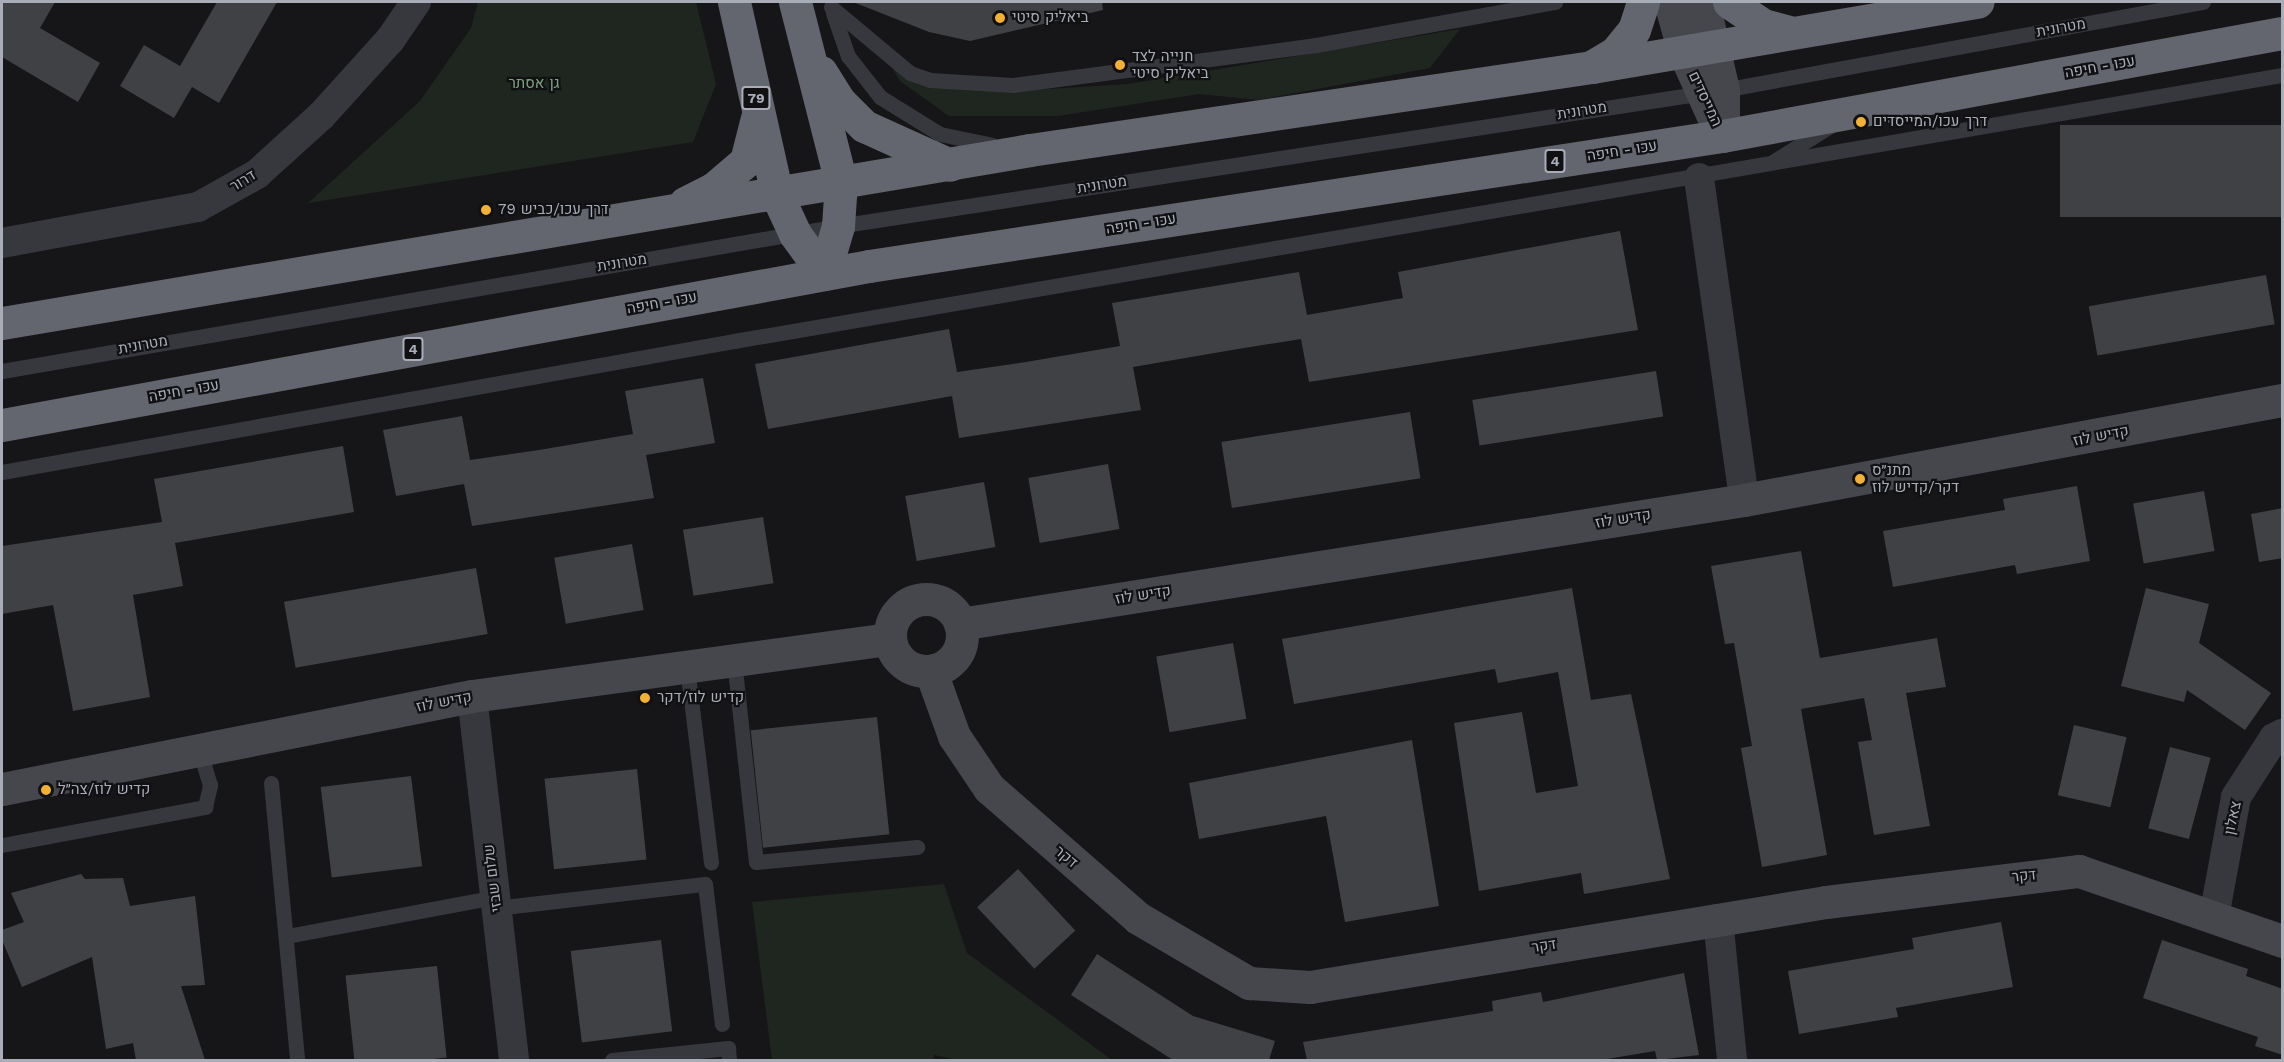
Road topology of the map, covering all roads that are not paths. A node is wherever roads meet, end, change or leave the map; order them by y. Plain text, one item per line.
1 (416, 2) edge
2 (734, 2) edge
3 (1555, 2) edge
4 (1643, 2) edge
5 (1670, 2) edge
6 (1703, 2) edge
7 (1729, 2) edge
8 (1978, 2) edge
9 (2203, 2) edge
10 (830, 4) edge
11 (799, 17) edge
12 (1798, 33) junction
13 (2283, 33) edge
14 (1699, 49) junction
15 (1592, 67) junction
16 (2283, 75) edge
17 (1712, 91) junction
18 (758, 104) junction
19 (1851, 112) junction
20 (1722, 136) junction
21 (1030, 150) junction
22 (951, 166) junction
23 (1766, 166) junction
24 (1699, 178) junction
25 (841, 183) junction
26 (777, 195) junction
27 (660, 215) junction
28 (838, 226) junction
29 (795, 234) junction
30 (2, 243) edge
31 (824, 274) junction
32 (2, 323) edge
33 (2, 371) edge
34 (2283, 400) edge
35 (2, 425) edge
36 (2, 472) edge
37 (1744, 500) junction
38 (960, 624) junction
39 (890, 639) junction
40 (734, 660) junction
41 (687, 667) junction
42 (931, 672) junction
43 (472, 696) junction
44 (2283, 734) edge
45 (199, 750) junction
46 (271, 783) dead end
47 (2, 789) edge
48 (2, 845) edge
49 (917, 847) dead end
50 (711, 863) dead end
51 (496, 903) junction
52 (2214, 917) junction
53 (1718, 919) junction
54 (287, 936) junction
55 (2283, 941) edge
56 (722, 1024) dead end
57 (297, 1060) edge
58 (514, 1060) edge
59 (612, 1060) edge
60 (729, 1060) edge
61 (1732, 1060) edge

1 - 30 street, דרור
2 - 18 highway, 79
3 - 10 lane
4 - 15 highway
5 - 14 street, המייסדים
6 - 14 street, המייסדים
7 - 12 highway
8 - 12 highway
9 - 17 lane, מטרונית
10 - 21 lane
11 - 22 highway
11 - 25 highway
12 - 14 highway
13 - 19 highway, עכו - חיפה / 4
14 - 15 highway
14 - 17 street, המייסדים
15 - 21 highway
16 - 23 lane
17 - 20 street, המייסדים
17 - 28 lane, מטרונית
18 - 26 highway, 79
18 - 27 highway
19 - 20 highway, עכו - חיפה / 4
19 - 23 lane
20 - 31 highway, עכו - חיפה / 4
21 - 22 highway
22 - 25 highway
23 - 24 lane
24 - 36 lane
24 - 37 street
25 - 26 highway
25 - 28 highway
26 - 27 highway
26 - 29 highway, 79
27 - 32 highway
28 - 29 lane, מטרונית
28 - 31 highway
29 - 31 highway, 79
29 - 33 lane, מטרונית
31 - 35 highway, עכו - חיפה / 4
34 - 37 street, קדיש לוז
37 - 38 street, קדיש לוז
38 - 39 street
38 - 42 street
39 - 40 street, קדיש לוז
39 - 42 street
40 - 41 street, קדיש לוז
40 - 49 lane
41 - 43 street, קדיש לוז
41 - 50 lane
42 - 53 street, דקר
43 - 45 street, קדיש לוז
43 - 51 street, שלום שבזי
44 - 52 street, צאלון
45 - 47 street, קדיש לוז
45 - 48 lane
46 - 54 lane
51 - 54 lane
51 - 56 lane
51 - 58 street, שלום שבזי
52 - 53 street, דקר
52 - 55 street, דקר
53 - 61 street
54 - 57 lane
59 - 60 lane

